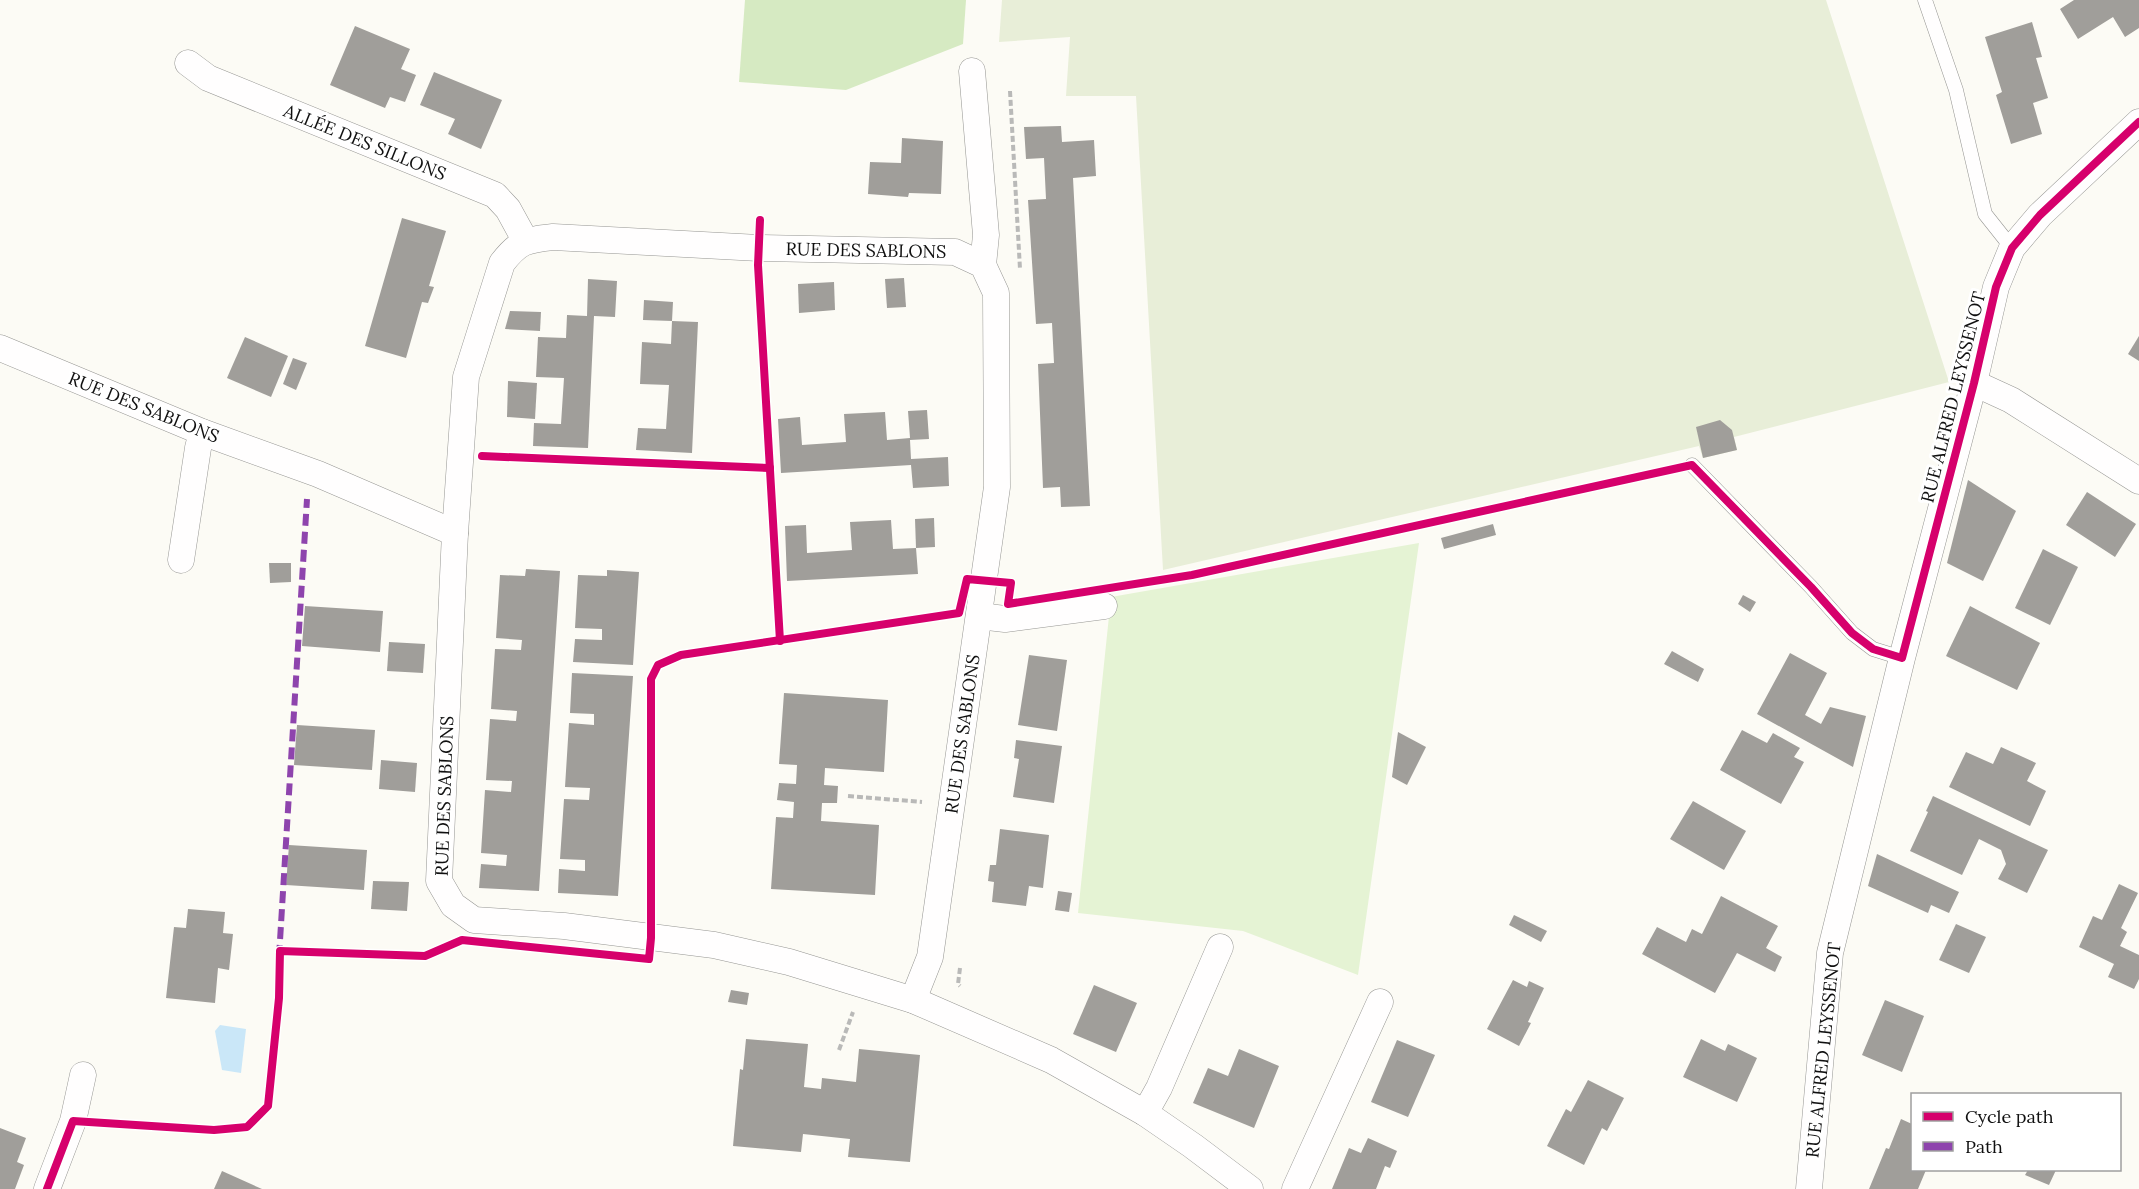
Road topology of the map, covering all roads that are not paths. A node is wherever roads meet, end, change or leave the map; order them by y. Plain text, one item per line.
1 (1925, 0) edge
2 (189, 63) dead end
3 (972, 70) dead end
4 (2139, 122) edge
5 (525, 240) junction
6 (2012, 248) junction
7 (983, 265) junction
8 (0, 348) edge
9 (1974, 383) junction
10 (202, 432) junction
11 (1692, 465) dead end
12 (2139, 481) edge
13 (455, 533) junction
14 (181, 560) dead end
15 (1104, 606) dead end
16 (979, 616) junction
17 (1902, 658) junction
18 (1220, 947) dead end
19 (913, 1000) junction
20 (1380, 1002) dead end
21 (83, 1075) dead end
22 (1145, 1113) junction
23 (47, 1189) edge
24 (1250, 1189) edge
25 (1296, 1189) edge
26 (1809, 1189) edge

1 - 6 lane
2 - 5 street, ALLÉE DES SILLONS
3 - 7 street
4 - 6 street, RUE ALFRED LEYSSENOT
5 - 7 street, RUE DES SABLONS
5 - 13 street, RUE DES SABLONS
6 - 9 street, RUE ALFRED LEYSSENOT
7 - 16 street, RUE DES SABLONS
8 - 10 street, RUE DES SABLONS
9 - 12 street
9 - 17 street, RUE ALFRED LEYSSENOT
10 - 13 street, RUE DES SABLONS
10 - 14 street
11 - 17 lane
13 - 19 street, RUE DES SABLONS
15 - 16 street
16 - 19 street, RUE DES SABLONS
17 - 26 street, RUE ALFRED LEYSSENOT
18 - 22 street
19 - 22 street, RUE DES SABLONS
20 - 25 street
21 - 23 street
22 - 24 street, RUE DES SABLONS

